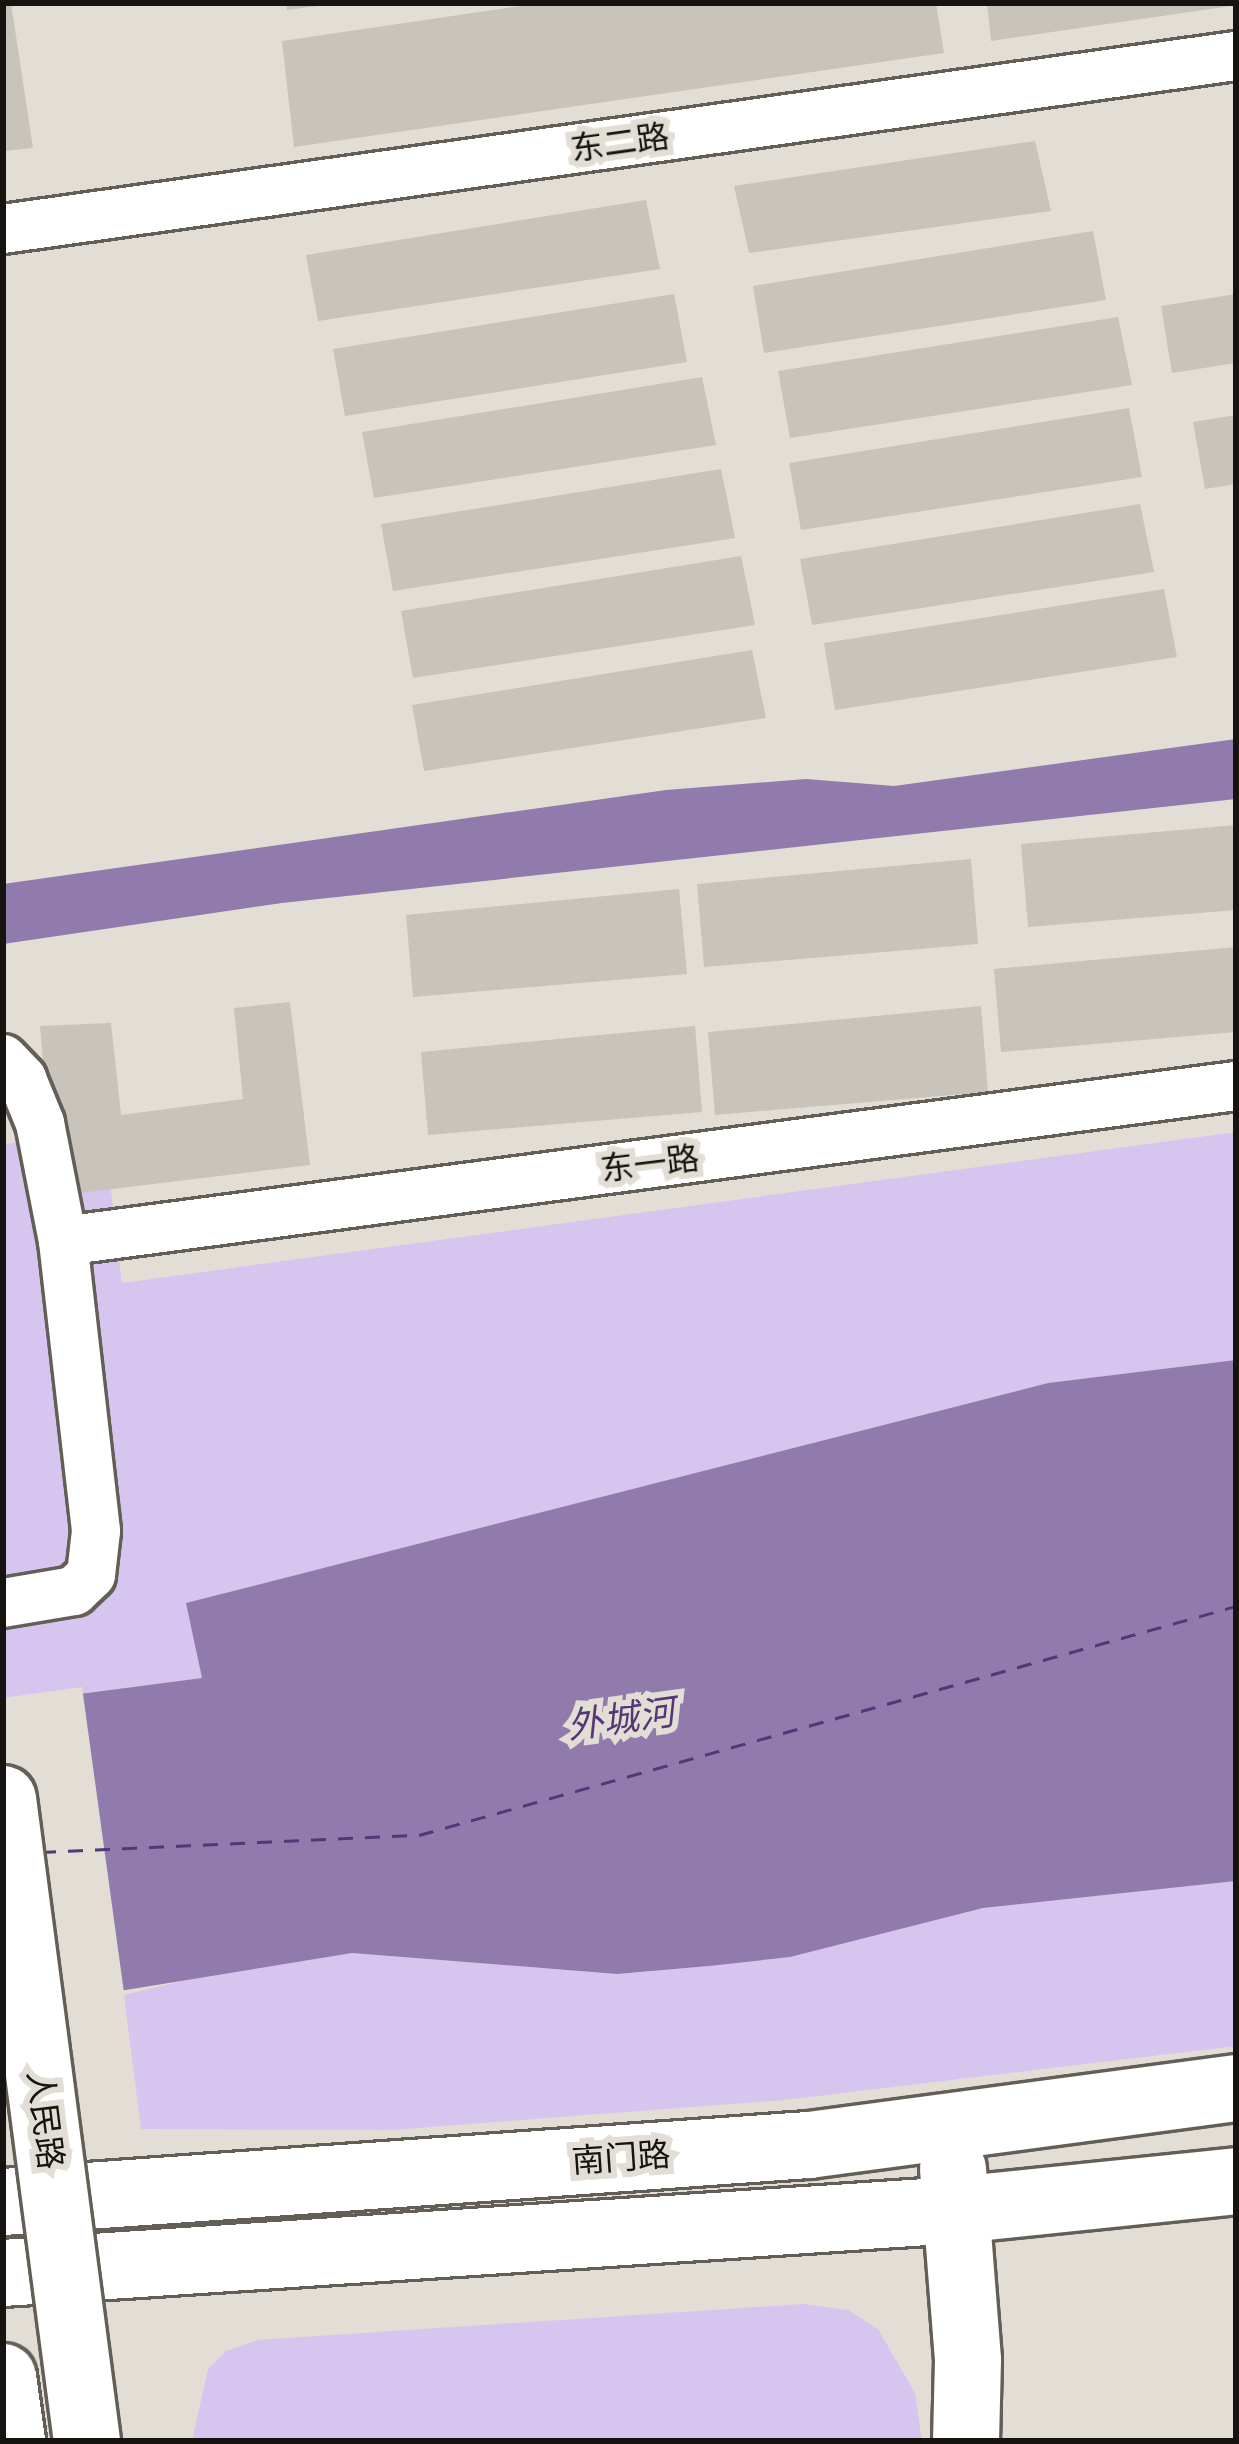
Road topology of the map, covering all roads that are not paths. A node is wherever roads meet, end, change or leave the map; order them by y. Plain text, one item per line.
1 (1236, 56) edge
2 (3, 229) edge
3 (3, 1059) edge
4 (1236, 1086) edge
5 (63, 1241) junction
6 (3, 1604) edge
7 (3, 1799) edge
8 (1236, 2088) edge
9 (949, 2129) junction
10 (1236, 2181) edge
11 (3, 2202) edge
12 (957, 2210) junction
13 (3, 2273) edge
14 (3, 2377) edge
15 (11, 2441) edge
16 (87, 2441) edge
17 (966, 2441) edge

1 - 2 street, 东二路
3 - 5 street
4 - 5 street, 东一路
5 - 6 street
7 - 16 main road, 人民路, bridge
8 - 9 main road, 南门路
9 - 11 main road, 南门路
9 - 12 main road
10 - 12 main road
12 - 13 main road
12 - 17 main road
14 - 15 main road

